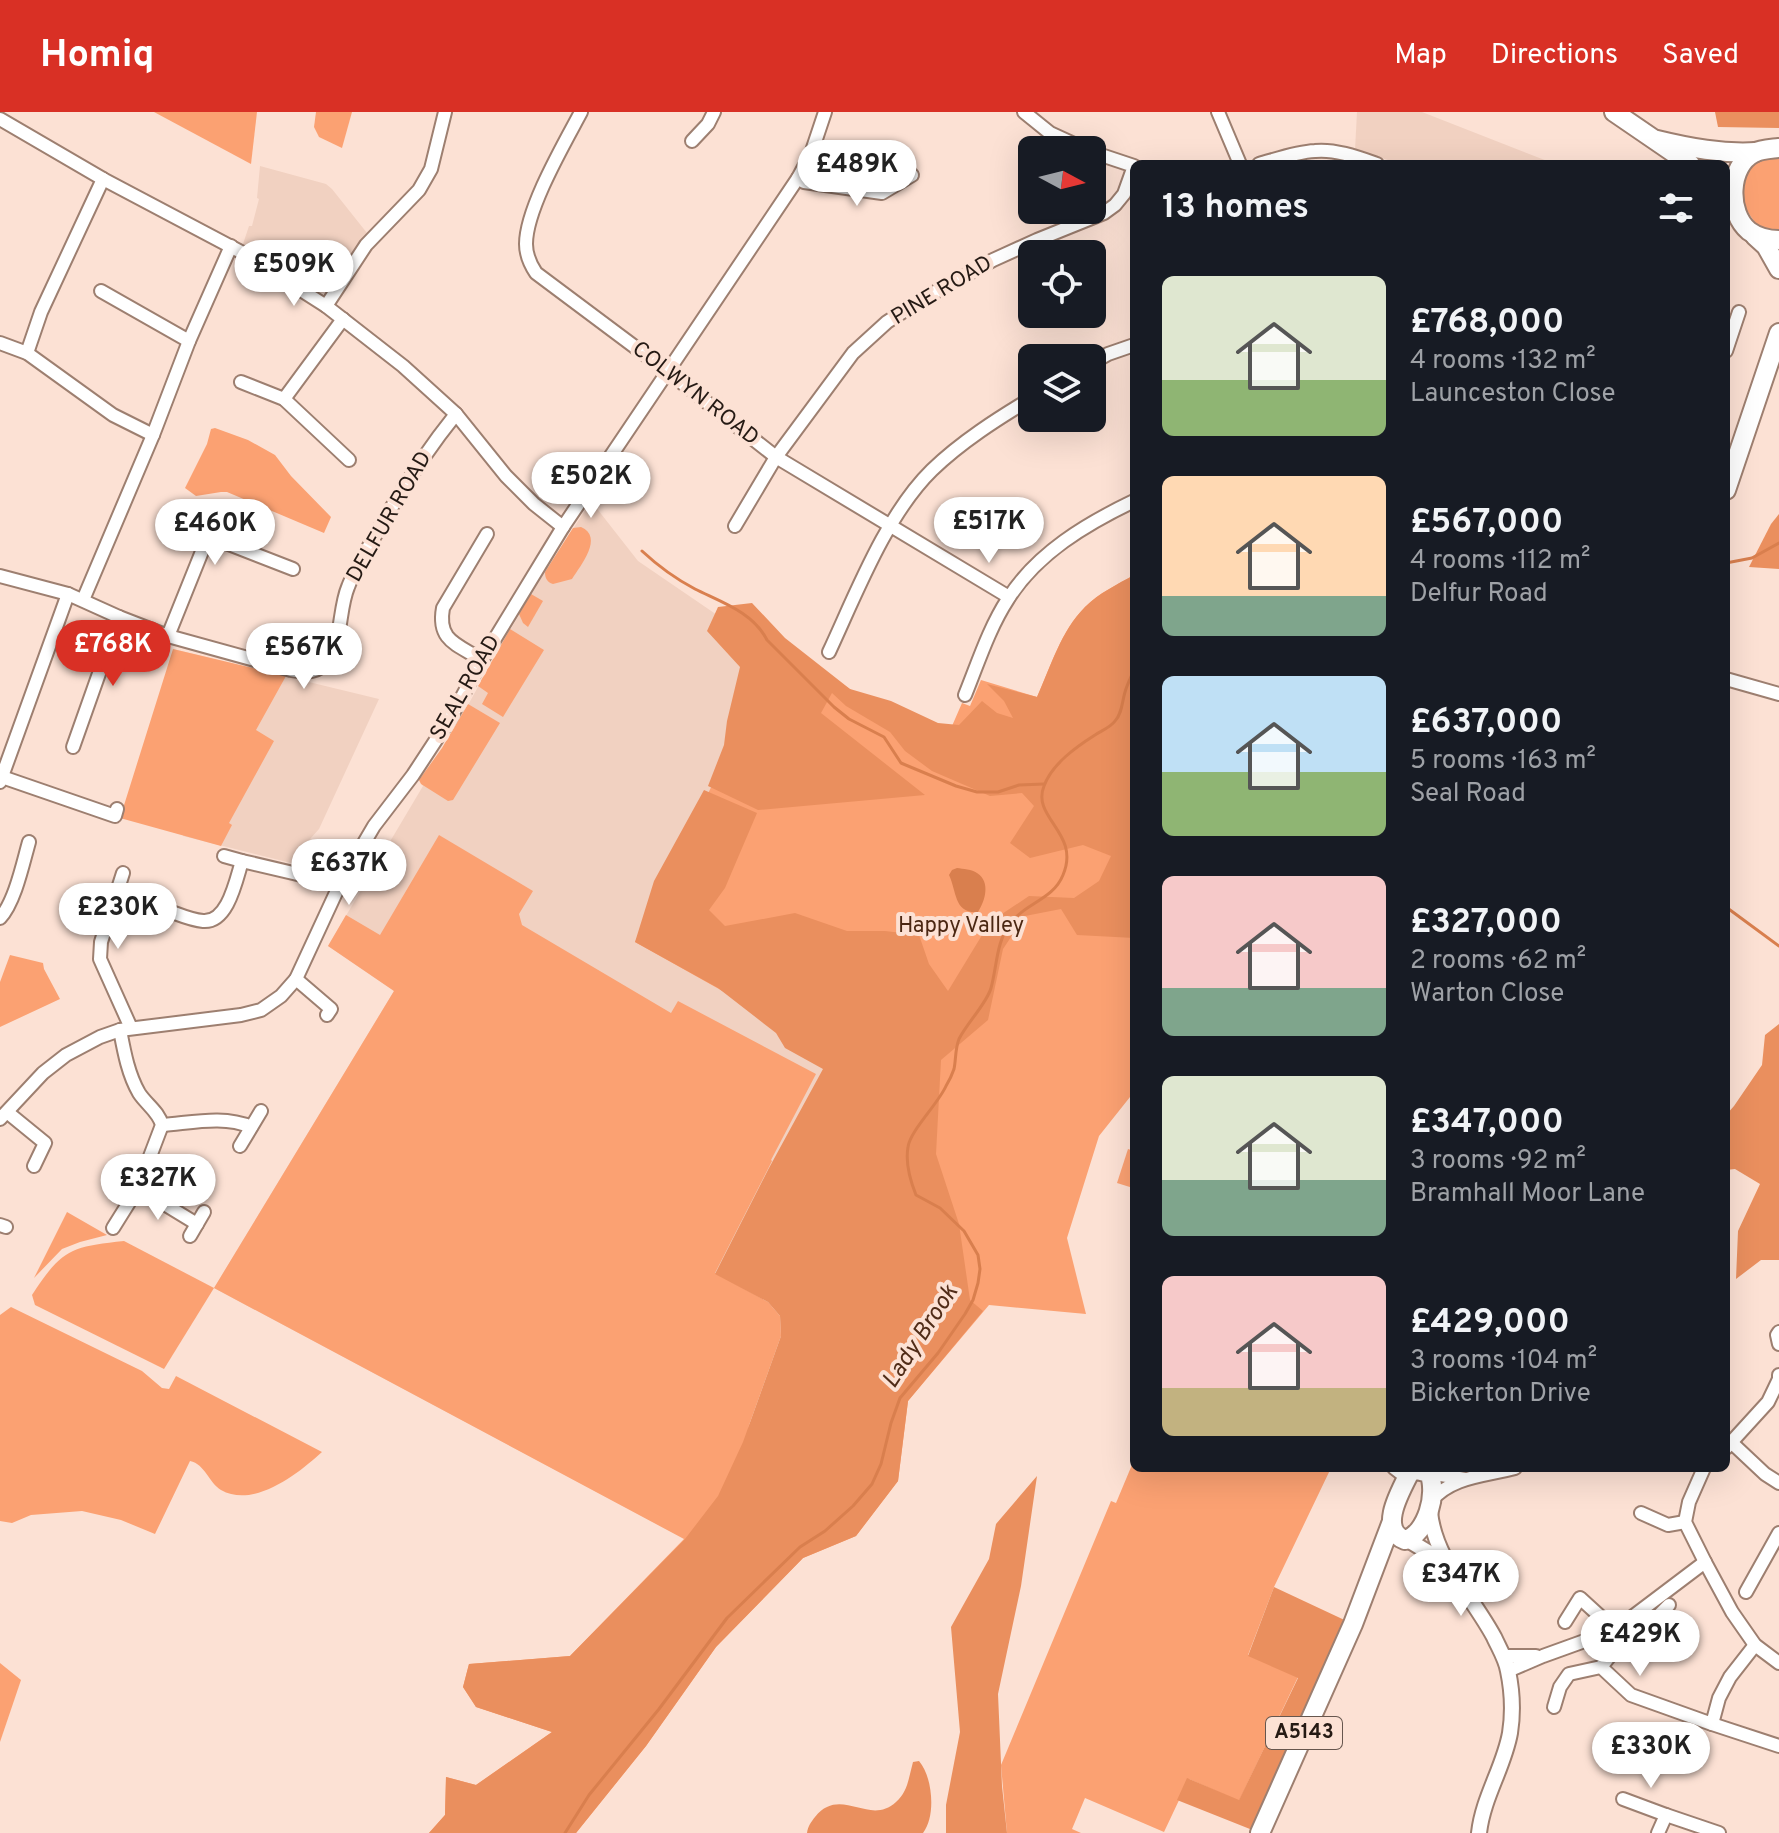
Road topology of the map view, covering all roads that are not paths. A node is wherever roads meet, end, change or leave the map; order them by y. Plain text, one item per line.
1 (445, 112) edge
2 (581, 112) edge
3 (714, 112) edge
4 (825, 112) edge
5 (1024, 112) edge
6 (1218, 112) edge
7 (1614, 112) edge
8 (0, 119) edge
9 (1057, 136) edge
10 (692, 141) dead end
11 (1779, 148) edge
12 (1756, 152) junction
13 (1106, 156) edge
14 (1686, 159) edge
15 (1238, 160) edge
16 (1276, 160) edge
17 (1364, 160) edge
18 (1130, 165) edge
19 (912, 175) dead end
20 (1130, 177) edge
21 (798, 178) junction
22 (103, 179) junction
23 (1738, 216) edge
24 (1779, 240) edge
25 (231, 246) junction
26 (1779, 269) edge
27 (101, 291) dead end
28 (326, 306) junction
29 (1739, 312) dead end
30 (343, 319) junction
31 (1779, 333) edge
32 (1730, 339) edge
33 (189, 341) junction
34 (0, 343) edge
35 (1130, 346) edge
36 (27, 353) junction
37 (1106, 355) edge
38 (667, 371) junction
39 (241, 382) dead end
40 (284, 399) junction
41 (1018, 407) edge
42 (456, 414) junction
43 (153, 435) junction
44 (776, 457) junction
45 (349, 460) dead end
46 (1730, 478) edge
47 (1130, 503) edge
48 (735, 526) dead end
49 (563, 527) junction
50 (889, 527) junction
51 (487, 534) dead end
52 (293, 569) dead end
53 (0, 576) edge
54 (68, 594) junction
55 (1009, 597) junction
56 (83, 600) junction
57 (119, 617) junction
58 (168, 636) junction
59 (829, 652) dead end
60 (482, 660) junction
61 (1730, 680) edge
62 (1779, 694) edge
63 (965, 695) dead end
64 (89, 745) dead end
65 (1, 779) edge
66 (117, 809) dead end
67 (29, 842) dead end
68 (224, 856) dead end
69 (242, 861) junction
70 (123, 873) dead end
71 (340, 884) junction
72 (160, 908) dead end
73 (0, 918) edge
74 (296, 979) junction
75 (327, 1015) dead end
76 (126, 1029) junction
77 (261, 1111) dead end
78 (4, 1116) edge
79 (162, 1125) junction
80 (251, 1127) junction
81 (240, 1146) dead end
82 (34, 1166) dead end
83 (138, 1188) junction
84 (204, 1212) dead end
85 (113, 1228) dead end
86 (1779, 1332) edge
87 (1779, 1344) edge
88 (1779, 1375) edge
89 (1730, 1445) edge
90 (1730, 1447) edge
91 (1414, 1472) edge
92 (1417, 1472) edge
93 (1421, 1472) edge
94 (1497, 1472) edge
95 (1702, 1472) edge
96 (1465, 1479) junction
97 (1779, 1483) edge
98 (1430, 1504) junction
99 (1641, 1513) dead end
100 (1685, 1522) junction
101 (1391, 1524) junction
102 (1779, 1533) edge
103 (1406, 1540) junction
104 (1705, 1562) junction
105 (1446, 1563) junction
106 (1746, 1592) dead end
107 (1669, 1605) dead end
108 (1565, 1622) dead end
109 (1615, 1630) junction
110 (1349, 1633) junction
111 (1755, 1645) junction
112 (1503, 1656) junction
113 (1543, 1656) junction
114 (1779, 1663) edge
115 (1601, 1667) junction
116 (1508, 1671) junction
117 (1554, 1707) dead end
118 (1712, 1724) junction
119 (1779, 1746) edge
120 (1623, 1799) dead end
121 (1666, 1815) junction
122 (1260, 1833) edge
123 (1479, 1833) edge
124 (1658, 1833) edge
125 (1719, 1833) edge

1 - 28 street
2 - 38 street, COLWYN ROAD
3 - 10 street
4 - 21 street, SEAL ROAD
5 - 9 street
6 - 15 street
7 - 14 main road
8 - 22 street
11 - 12 main road
12 - 14 main road
12 - 23 main road
13 - 18 street
16 - 17 street
19 - 21 street
20 - 44 street, PINE ROAD
21 - 38 street, SEAL ROAD
22 - 25 street
22 - 36 street
23 - 24 main road
23 - 26 main road
25 - 28 street
25 - 33 street
27 - 33 street
28 - 30 street
29 - 32 street
30 - 40 street
30 - 42 street
31 - 46 main road
33 - 43 street
34 - 36 street
35 - 37 street
36 - 43 street
38 - 44 street, COLWYN ROAD
38 - 49 street, SEAL ROAD
39 - 40 street
40 - 45 street
41 - 50 street
42 - 49 street
42 - 58 street, DELFUR ROAD
43 - 56 street
44 - 48 street, PINE ROAD
44 - 50 street, COLWYN ROAD
47 - 55 street
49 - 60 street, SEAL ROAD
50 - 55 street, COLWYN ROAD
50 - 59 street
51 - 60 street
52 - 58 street
53 - 54 street, DELFUR ROAD
54 - 56 street, DELFUR ROAD
54 - 65 street
55 - 63 street
56 - 57 street, DELFUR ROAD
57 - 58 street, DELFUR ROAD
57 - 64 street
60 - 71 street, SEAL ROAD
61 - 62 street
65 - 66 street
67 - 73 street
68 - 69 street
69 - 71 street
69 - 72 street
70 - 76 street
71 - 74 street, SEAL ROAD
74 - 75 street
74 - 76 street, SEAL ROAD
76 - 78 street, SEAL ROAD
76 - 79 street
77 - 80 street
78 - 82 street
79 - 80 street
79 - 83 street
80 - 81 street
83 - 84 street
83 - 85 street
86 - 87 street
88 - 89 street
90 - 97 street
91 - 101 main road
92 - 98 main road
93 - 96 street
94 - 96 street
95 - 100 street
96 - 98 street
98 - 103 main road
98 - 105 street
99 - 100 street
100 - 104 street
101 - 103 main road
101 - 110 main road, A5143
102 - 106 street
103 - 105 street
103 - 110 main road, A5143
104 - 109 street
104 - 111 street
105 - 112 street
107 - 115 street
108 - 109 street
109 - 113 street
110 - 122 main road, A5143
111 - 114 street
111 - 118 street
112 - 113 street
112 - 116 street
113 - 116 street
115 - 117 street
115 - 118 street
116 - 123 street
118 - 119 street
120 - 121 street
121 - 124 street
121 - 125 street

